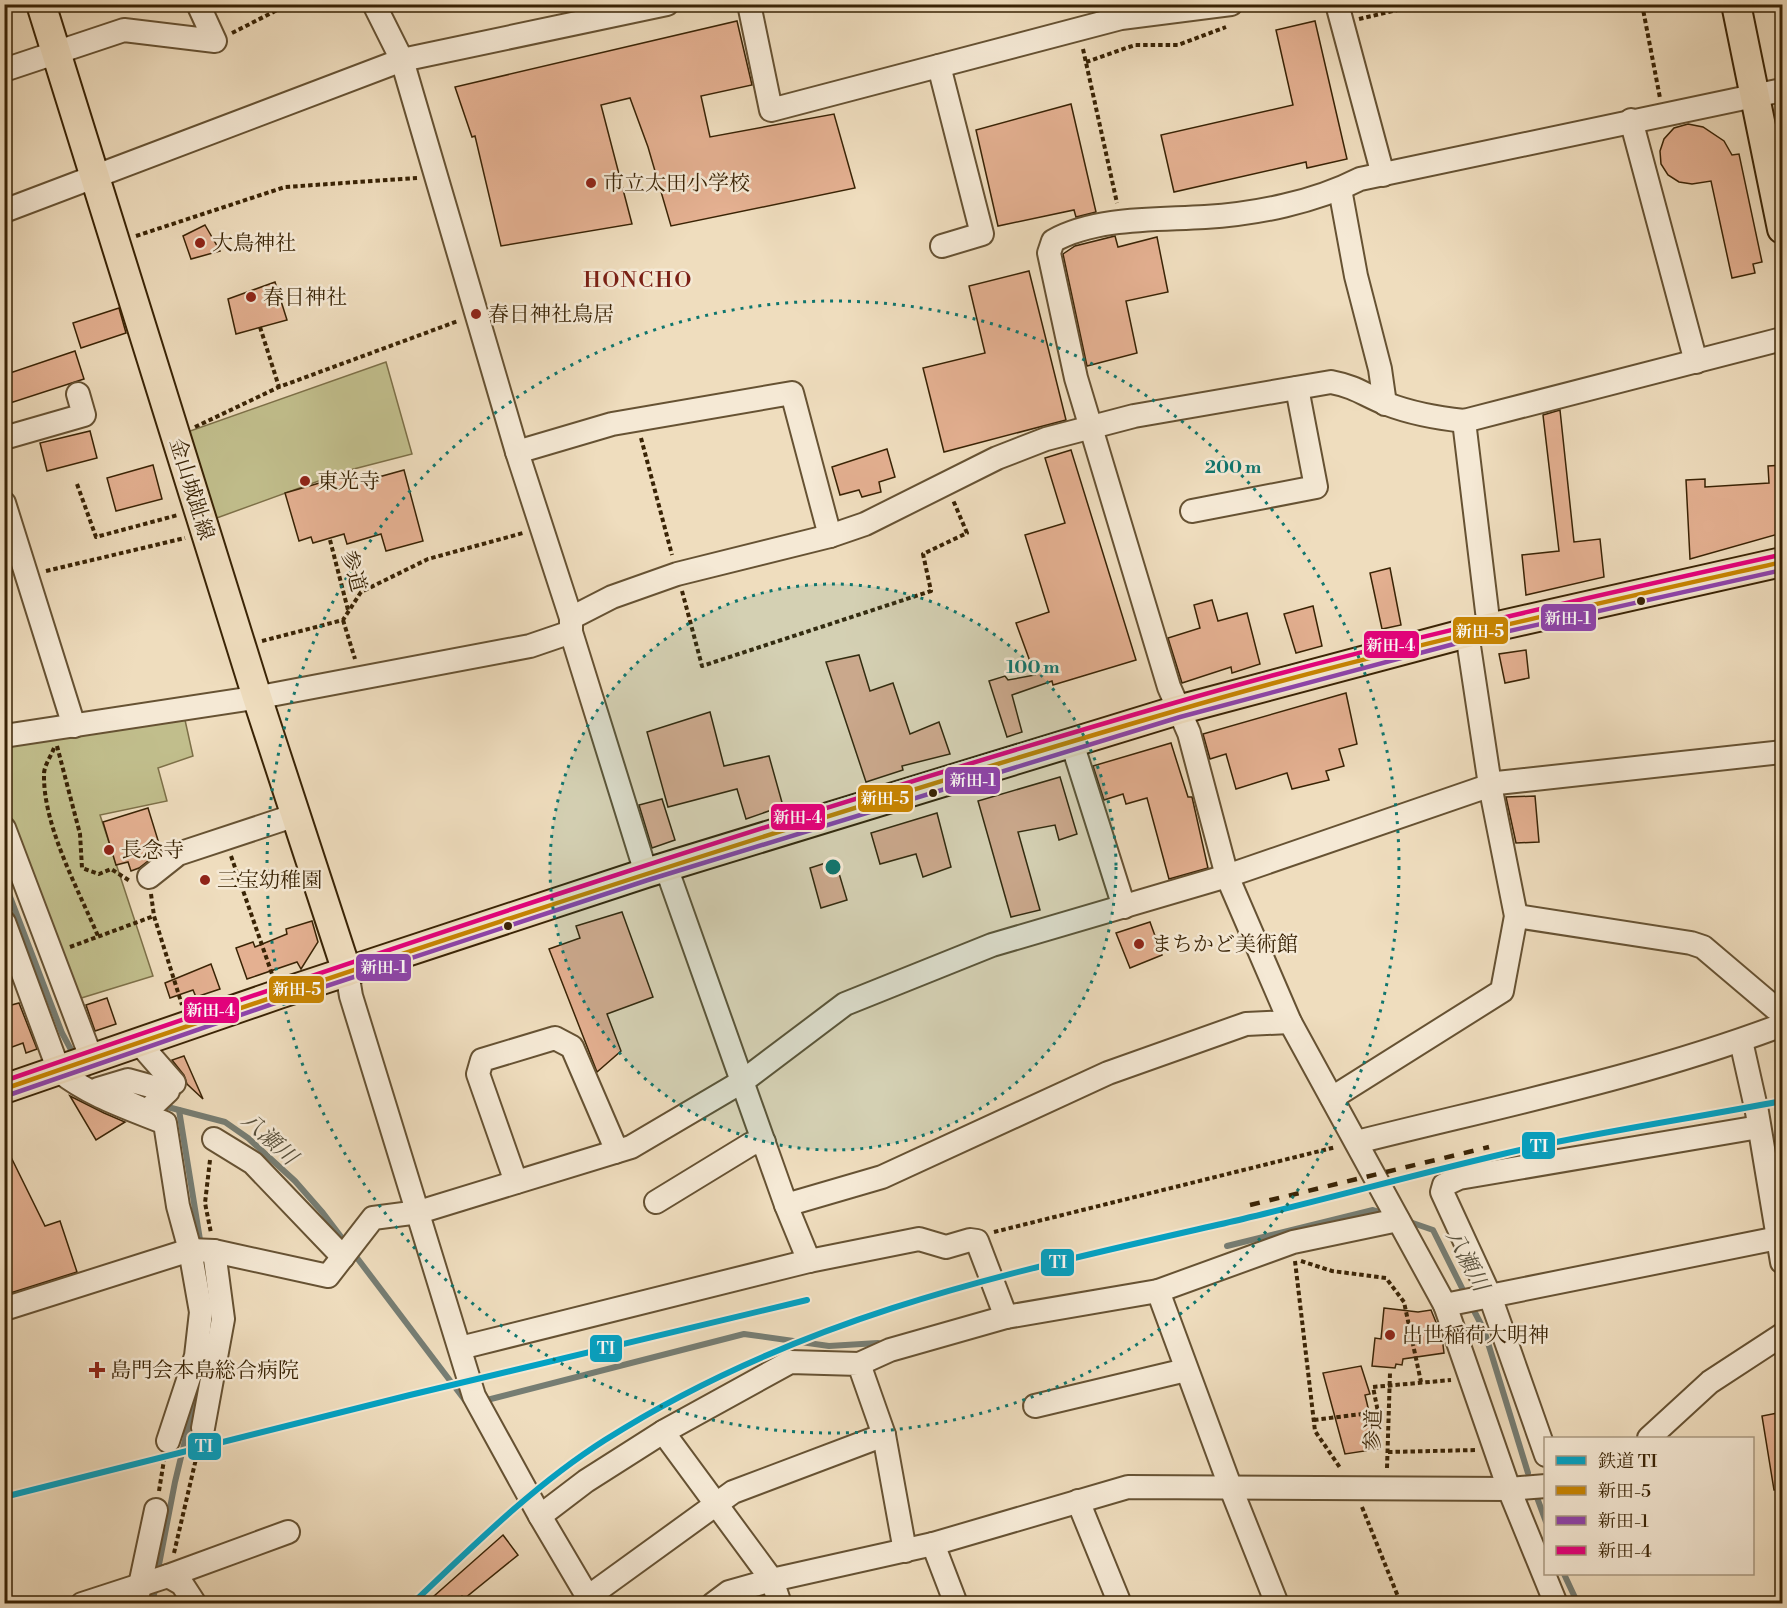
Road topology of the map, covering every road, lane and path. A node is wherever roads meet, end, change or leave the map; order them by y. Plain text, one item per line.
1 (41, 4) edge
2 (198, 4) edge
3 (289, 4) edge
4 (374, 4) edge
5 (667, 4) edge
6 (749, 4) edge
7 (1423, 4) edge
8 (1642, 4) edge
9 (1736, 4) edge
10 (1231, 14) edge
11 (1339, 14) edge
12 (1079, 31) junction
13 (215, 41) junction
14 (56, 52) junction
15 (402, 60) junction
16 (1086, 62) junction
17 (939, 66) junction
18 (4, 70) edge
19 (1769, 94) edge
20 (1663, 113) junction
21 (1632, 120) junction
22 (1383, 175) junction
23 (95, 176) junction
24 (436, 177) junction
25 (1340, 189) junction
26 (1116, 203) dead end
27 (4, 211) edge
28 (1782, 229) edge
29 (115, 242) junction
30 (942, 246) dead end
31 (476, 314) junction
32 (260, 327) dead end
33 (1782, 339) edge
34 (1695, 362) junction
35 (279, 387) junction
36 (1297, 388) junction
37 (78, 394) dead end
38 (1385, 404) junction
39 (636, 420) junction
40 (1464, 421) junction
41 (1091, 429) junction
42 (176, 436) junction
43 (4, 438) edge
44 (517, 452) junction
45 (77, 484) dead end
46 (946, 485) junction
47 (4, 503) edge
48 (1192, 511) dead end
49 (202, 522) junction
50 (540, 529) junction
51 (830, 536) junction
52 (330, 540) dead end
53 (1782, 562) edge
54 (677, 574) junction
55 (26, 575) junction
56 (349, 611) junction
57 (343, 620) junction
58 (571, 625) junction
59 (1478, 631) junction
60 (241, 646) junction
61 (361, 678) junction
62 (257, 697) junction
63 (1178, 710) junction
64 (74, 726) junction
65 (4, 736) edge
66 (1072, 743) junction
67 (1782, 752) edge
68 (1491, 785) junction
69 (296, 815) junction
70 (4, 828) edge
71 (225, 838) junction
72 (656, 870) junction
73 (1227, 876) junction
74 (149, 877) junction
75 (1124, 908) junction
76 (154, 916) junction
77 (1515, 916) junction
78 (4, 922) edge
79 (98, 936) junction
80 (52, 954) junction
81 (347, 972) junction
82 (279, 994) junction
83 (1782, 1009) edge
84 (1290, 1022) junction
85 (1782, 1025) edge
86 (189, 1026) junction
87 (1741, 1041) junction
88 (139, 1043) junction
89 (78, 1064) junction
90 (743, 1080) junction
91 (174, 1083) dead end
92 (4, 1089) edge
93 (1332, 1098) junction
94 (1759, 1127) junction
95 (214, 1139) joint
96 (764, 1142) junction
97 (1351, 1143) junction
98 (615, 1152) junction
99 (516, 1182) junction
100 (656, 1202) dead end
101 (786, 1204) junction
102 (419, 1212) junction
103 (1398, 1220) junction
104 (1778, 1238) junction
105 (977, 1241) junction
106 (200, 1250) junction
107 (343, 1257) junction
108 (809, 1261) junction
109 (1782, 1262) edge
110 (1158, 1292) junction
111 (1486, 1296) junction
112 (1450, 1303) junction
113 (4, 1309) edge
114 (1006, 1317) junction
115 (1782, 1335) edge
116 (460, 1348) junction
117 (859, 1364) junction
118 (1186, 1370) junction
119 (1390, 1373) dead end
120 (1470, 1378) junction
121 (1421, 1382) junction
122 (1390, 1385) junction
123 (1035, 1406) dead end
124 (1314, 1420) junction
125 (203, 1428) joint
126 (663, 1432) junction
127 (884, 1435) junction
128 (1649, 1437) edge
129 (168, 1441) joint
130 (1495, 1450) junction
131 (1388, 1452) junction
132 (1544, 1452) edge
133 (1230, 1486) junction
134 (1544, 1486) edge
135 (1353, 1487) junction
136 (1386, 1488) junction
137 (1514, 1488) junction
138 (1078, 1501) junction
139 (717, 1505) junction
140 (156, 1509) joint
141 (545, 1512) junction
142 (288, 1532) dead end
143 (933, 1544) junction
144 (905, 1551) junction
145 (1544, 1571) edge
146 (1546, 1575) edge
147 (168, 1576) junction
148 (772, 1580) junction
149 (140, 1590) edge
150 (590, 1600) edge
151 (82, 1604) edge
152 (195, 1604) edge
153 (713, 1604) edge
154 (780, 1604) edge
155 (956, 1604) edge
156 (1120, 1604) edge
157 (1278, 1604) edge
158 (1401, 1604) edge
159 (1556, 1604) edge

1 - 14 main road, 金山城趾線
2 - 13 street
3 - 13 path
4 - 15 street
5 - 15 street
6 - 17 street
7 - 11 path
8 - 20 path
9 - 19 main road
10 - 12 street
10 - 16 path
11 - 22 street
12 - 16 path
12 - 17 street
13 - 14 street
14 - 18 street
14 - 23 main road, 金山城趾線
15 - 23 street
15 - 24 street
16 - 26 path
17 - 30 street
19 - 20 street
19 - 28 main road
20 - 21 street
21 - 22 street
21 - 34 street
22 - 25 street
23 - 27 street
23 - 29 main road, 金山城趾線
24 - 29 path
24 - 31 street
25 - 38 street
25 - 41 street
29 - 42 main road, 金山城趾線
31 - 35 path
31 - 44 street
32 - 35 path
33 - 34 street
34 - 40 street
35 - 42 path
36 - 38 street
36 - 41 street
36 - 48 street
37 - 43 street
38 - 40 street
39 - 44 street
39 - 51 street
39 - 54 path
40 - 59 street
41 - 46 street
41 - 63 street
42 - 49 main road, 金山城趾線
44 - 50 street
45 - 49 path
46 - 51 street
46 - 54 path
47 - 55 street
49 - 55 path
49 - 60 main road, 金山城趾線
50 - 56 path
50 - 58 street
51 - 54 street
52 - 56 path, 参道
53 - 59 main road
54 - 58 street
55 - 64 street
56 - 57 path
57 - 60 path
57 - 61 path
58 - 61 street
58 - 72 street
59 - 63 main road
59 - 68 street
60 - 62 main road, 金山城趾線
61 - 62 street
62 - 64 street
62 - 69 main road, 金山城趾線
63 - 66 main road
63 - 73 street
64 - 65 street
66 - 72 main road
66 - 75 street
67 - 68 street
68 - 73 street
68 - 77 street
69 - 71 street
69 - 81 main road, 金山城趾線
70 - 80 street
71 - 74 street
71 - 82 path
72 - 81 main road
72 - 90 street
73 - 75 street
73 - 84 street
74 - 76 path
74 - 79 path
75 - 90 street
76 - 79 path
76 - 86 path
77 - 83 street
77 - 93 street
78 - 89 street
79 - 80 path
80 - 89 street
81 - 82 main road
81 - 102 street
82 - 86 main road
84 - 93 street
84 - 101 street
85 - 87 street
86 - 88 main road
87 - 94 street
87 - 97 street
88 - 89 main road
88 - 91 street
89 - 92 main road
89 - 106 street
90 - 96 street
90 - 98 street
93 - 97 street
94 - 104 street
94 - 111 street
95 - 106 path
95 - 107 street
96 - 100 street
96 - 101 street
97 - 103 street
97 - 105 path
98 - 99 street
98 - 99 street
99 - 102 street
101 - 108 street
102 - 107 street
102 - 116 street
103 - 110 street
103 - 112 street
104 - 109 street
104 - 111 street
105 - 108 street
105 - 114 street
106 - 107 street
106 - 113 street
106 - 125 street
106 - 129 street
108 - 116 street
110 - 114 street
110 - 118 street
111 - 112 street
111 - 132 street
112 - 120 street
114 - 117 street
115 - 128 street
116 - 141 street
117 - 126 street
117 - 127 street
118 - 123 street
118 - 133 street
119 - 122 path, 参道
120 - 121 path
120 - 130 street
121 - 122 path
121 - 124 path
122 - 124 path
122 - 131 path, 参道
124 - 135 path
125 - 147 path
126 - 139 street
126 - 141 street
127 - 139 street
127 - 144 street
129 - 140 path
130 - 131 path
130 - 137 street
131 - 136 path, 参道
133 - 135 street
133 - 138 street
133 - 157 street
134 - 137 street
135 - 136 street
135 - 158 path
136 - 137 street
137 - 145 street
138 - 143 street
138 - 156 street
139 - 148 street
139 - 150 street
140 - 149 street
141 - 150 street
142 - 147 street
143 - 144 street
143 - 155 street
144 - 148 street
146 - 159 street
147 - 149 street
147 - 152 street
148 - 153 street
148 - 154 street
149 - 151 street

